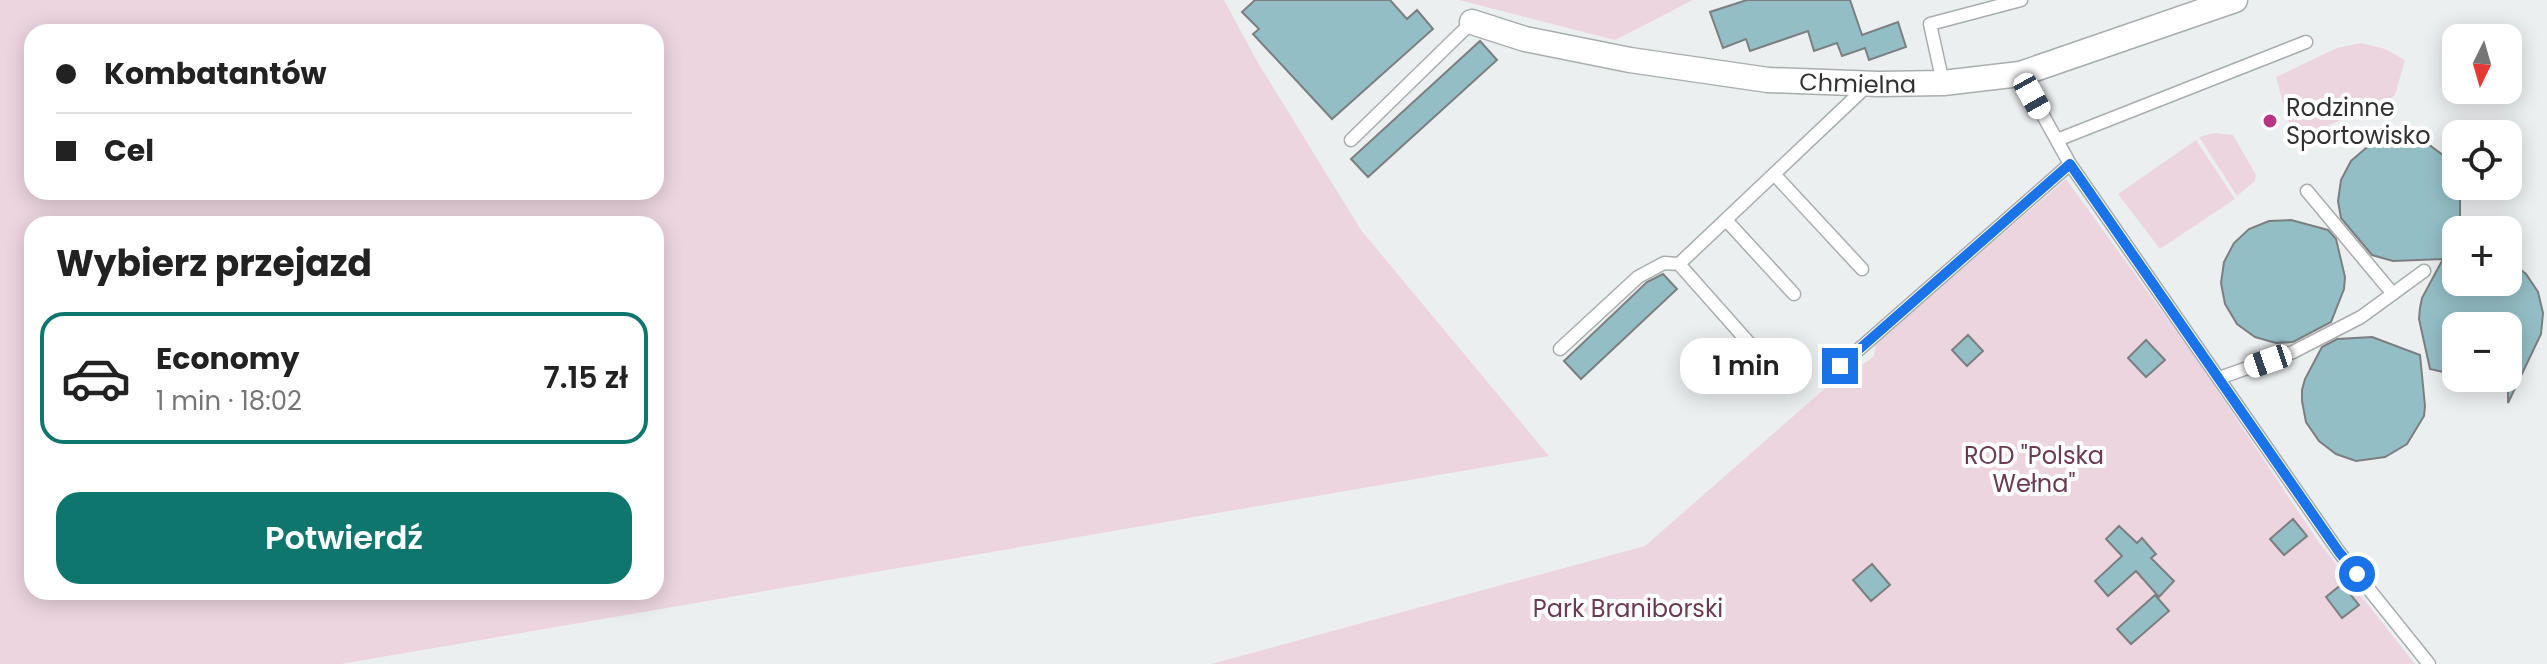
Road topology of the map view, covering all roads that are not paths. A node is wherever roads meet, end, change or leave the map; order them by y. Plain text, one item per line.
1 (2021, 0) edge
2 (2235, 0) edge
3 (1472, 22) joint
4 (2306, 42) dead end
5 (2020, 74) junction
6 (1943, 83) junction
7 (1869, 84) junction
8 (1351, 140) dead end
9 (2057, 140) junction
10 (2070, 164) junction
11 (1774, 174) junction
12 (2307, 191) dead end
13 (1726, 220) junction
14 (1679, 264) junction
15 (1862, 269) dead end
16 (2424, 271) dead end
17 (1794, 294) dead end
18 (2393, 294) junction
19 (1560, 349) dead end
20 (1765, 361) dead end
21 (1840, 366) dead end
22 (2219, 378) junction
23 (2429, 664) edge

1 - 6 lane
2 - 5 street, Chmielna
3 - 7 street, Chmielna
3 - 8 lane
4 - 9 lane
5 - 6 street, Chmielna
5 - 9 lane
6 - 7 street, Chmielna
7 - 11 lane
9 - 10 lane
10 - 21 lane
10 - 22 lane
11 - 13 lane
11 - 15 lane
12 - 18 lane
13 - 14 lane
13 - 17 lane
14 - 19 lane
14 - 20 lane
16 - 18 lane
18 - 22 lane
22 - 23 lane

